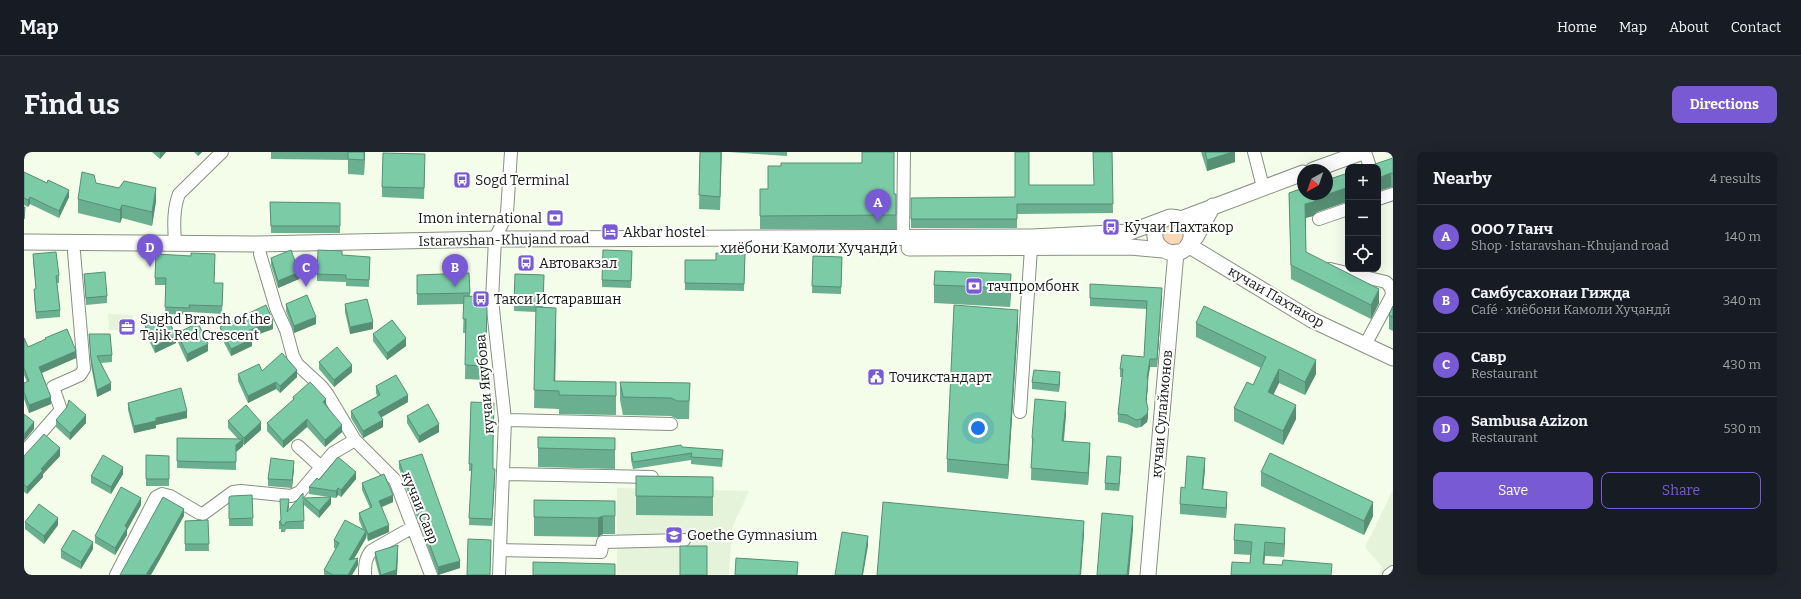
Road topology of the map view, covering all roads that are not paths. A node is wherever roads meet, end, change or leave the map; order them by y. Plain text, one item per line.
1 (222, 152) edge
2 (511, 152) edge
3 (904, 152) edge
4 (1254, 152) edge
5 (1364, 152) edge
6 (1330, 164) edge
7 (1369, 164) edge
8 (1297, 175) edge
9 (1263, 187) junction
10 (1393, 194) edge
11 (1381, 196) edge
12 (1213, 206) junction
13 (1345, 210) edge
14 (1164, 219) junction
15 (1182, 219) junction
16 (1320, 219) dead end
17 (903, 238) junction
18 (24, 242) edge
19 (175, 242) junction
20 (1031, 242) junction
21 (495, 244) junction
22 (1179, 247) junction
23 (24, 252) edge
24 (74, 252) junction
25 (260, 254) junction
26 (1330, 268) edge
27 (1390, 304) edge
28 (1366, 345) junction
29 (1393, 358) edge
30 (1020, 412) dead end
31 (505, 420) junction
32 (671, 424) dead end
33 (355, 440) junction
34 (298, 446) dead end
35 (24, 452) edge
36 (321, 467) junction
37 (503, 474) junction
38 (661, 477) edge
39 (413, 527) junction
40 (684, 540) dead end
41 (500, 550) junction
42 (1393, 572) edge
43 (116, 575) edge
44 (365, 575) edge
45 (431, 575) edge
46 (499, 575) edge
47 (1148, 575) edge
48 (1389, 575) edge

1 - 19 street
2 - 21 street
3 - 17 street
4 - 9 street
5 - 6 main road
5 - 7 street
8 - 9 main road
9 - 12 main road
10 - 11 street
12 - 15 main road
12 - 22 main road
13 - 16 street
14 - 15 main road
14 - 20 main road
14 - 22 main road
15 - 22 main road
17 - 20 main road, Istaravshan-Khujand road
17 - 21 main road, Istaravshan-Khujand road
18 - 19 main road, Istaravshan-Khujand road
19 - 21 main road, Istaravshan-Khujand road
20 - 21 main road, хиёбони Камоли Хуҷандӣ
20 - 22 main road, хиёбони Камоли Хуҷандӣ
20 - 30 street
21 - 25 main road, хиёбони Камоли Хуҷандӣ
21 - 31 street, кучаи Якубова
22 - 28 main road, кучаи Пахтакор
22 - 47 main road, кучаи Сулаймонов
23 - 24 main road, хиёбони Камоли Хуҷандӣ
24 - 25 main road, хиёбони Камоли Хуҷандӣ
24 - 35 street
25 - 33 street, кучаи Савр
26 - 27 street
27 - 28 street
28 - 29 main road, кучаи Пахтакор
31 - 32 street
31 - 37 street, кучаи Якубова
33 - 36 street
33 - 39 street, кучаи Савр
34 - 36 street
36 - 43 street
37 - 38 street
37 - 41 street, кучаи Якубова
39 - 44 street
39 - 45 street, кучаи Савр
40 - 41 street
41 - 46 street, кучаи Якубова
42 - 48 street

